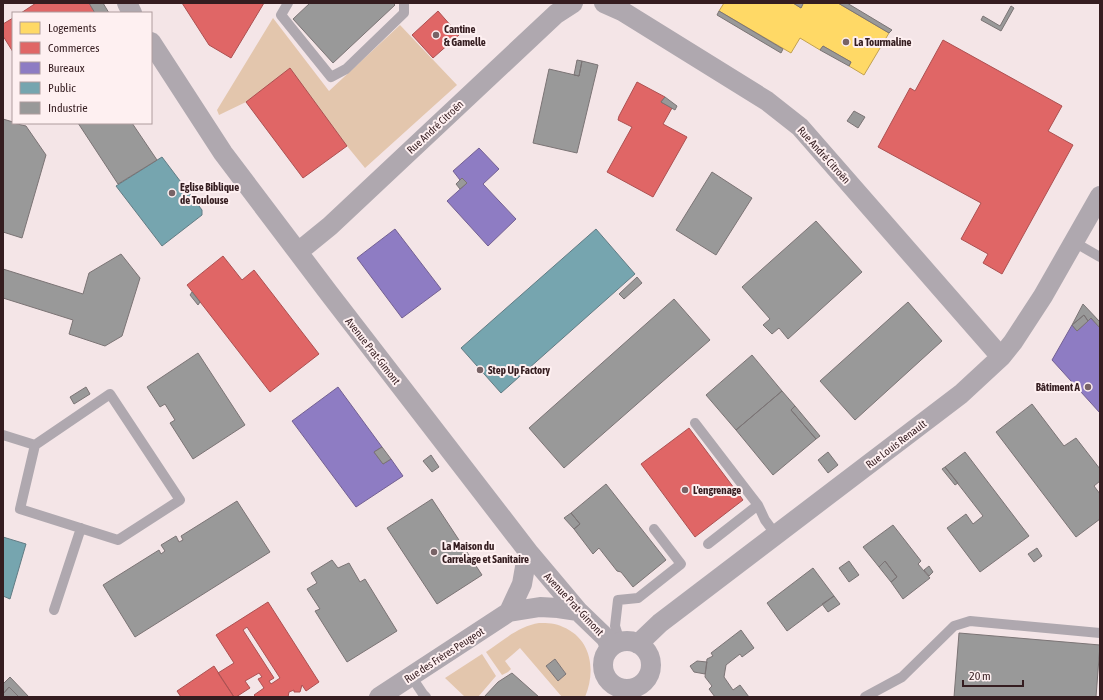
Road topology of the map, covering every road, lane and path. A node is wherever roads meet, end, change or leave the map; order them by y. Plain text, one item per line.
1 (127, 3) edge
2 (288, 3) edge
3 (404, 3) edge
4 (573, 3) edge
5 (604, 3) edge
6 (132, 12) edge
7 (152, 44) edge
8 (1100, 196) edge
9 (1074, 242) junction
10 (298, 252) junction
11 (1100, 257) edge
12 (1001, 357) junction
13 (695, 423) dead end
14 (3, 436) edge
15 (35, 445) junction
16 (758, 505) junction
17 (81, 528) junction
18 (654, 529) dead end
19 (776, 535) junction
20 (708, 544) dead end
21 (530, 554) junction
22 (54, 610) dead end
23 (578, 611) junction
24 (509, 612) junction
25 (1100, 633) edge
26 (623, 644) junction
27 (411, 676) junction
28 (611, 691) edge
29 (647, 691) edge
30 (379, 697) edge
31 (426, 697) edge
32 (865, 697) edge

1 - 6 street
2 - 3 lane
4 - 10 street, Rue André Citroën
5 - 12 street, Rue André Citroën
7 - 10 street, Avenue Prat-Gimont
8 - 9 street, Rue Louis Renault
9 - 11 lane
9 - 12 street, Rue Louis Renault
10 - 21 street, Avenue Prat-Gimont
12 - 19 street, Rue Louis Renault
13 - 16 lane
14 - 15 lane
15 - 17 lane
15 - 17 lane
16 - 19 lane
16 - 20 lane
17 - 22 lane
18 - 26 lane
19 - 26 street, Rue Louis Renault
21 - 23 street, Avenue Prat-Gimont
21 - 24 street
23 - 24 street, Rue des Frères Peugeot
23 - 26 street, Avenue Prat-Gimont
24 - 27 street, Rue des Frères Peugeot
25 - 32 lane
26 - 28 street
26 - 29 street, Avenue Prat-Gimont
27 - 30 street, Rue des Frères Peugeot
27 - 31 lane
28 - 29 street

